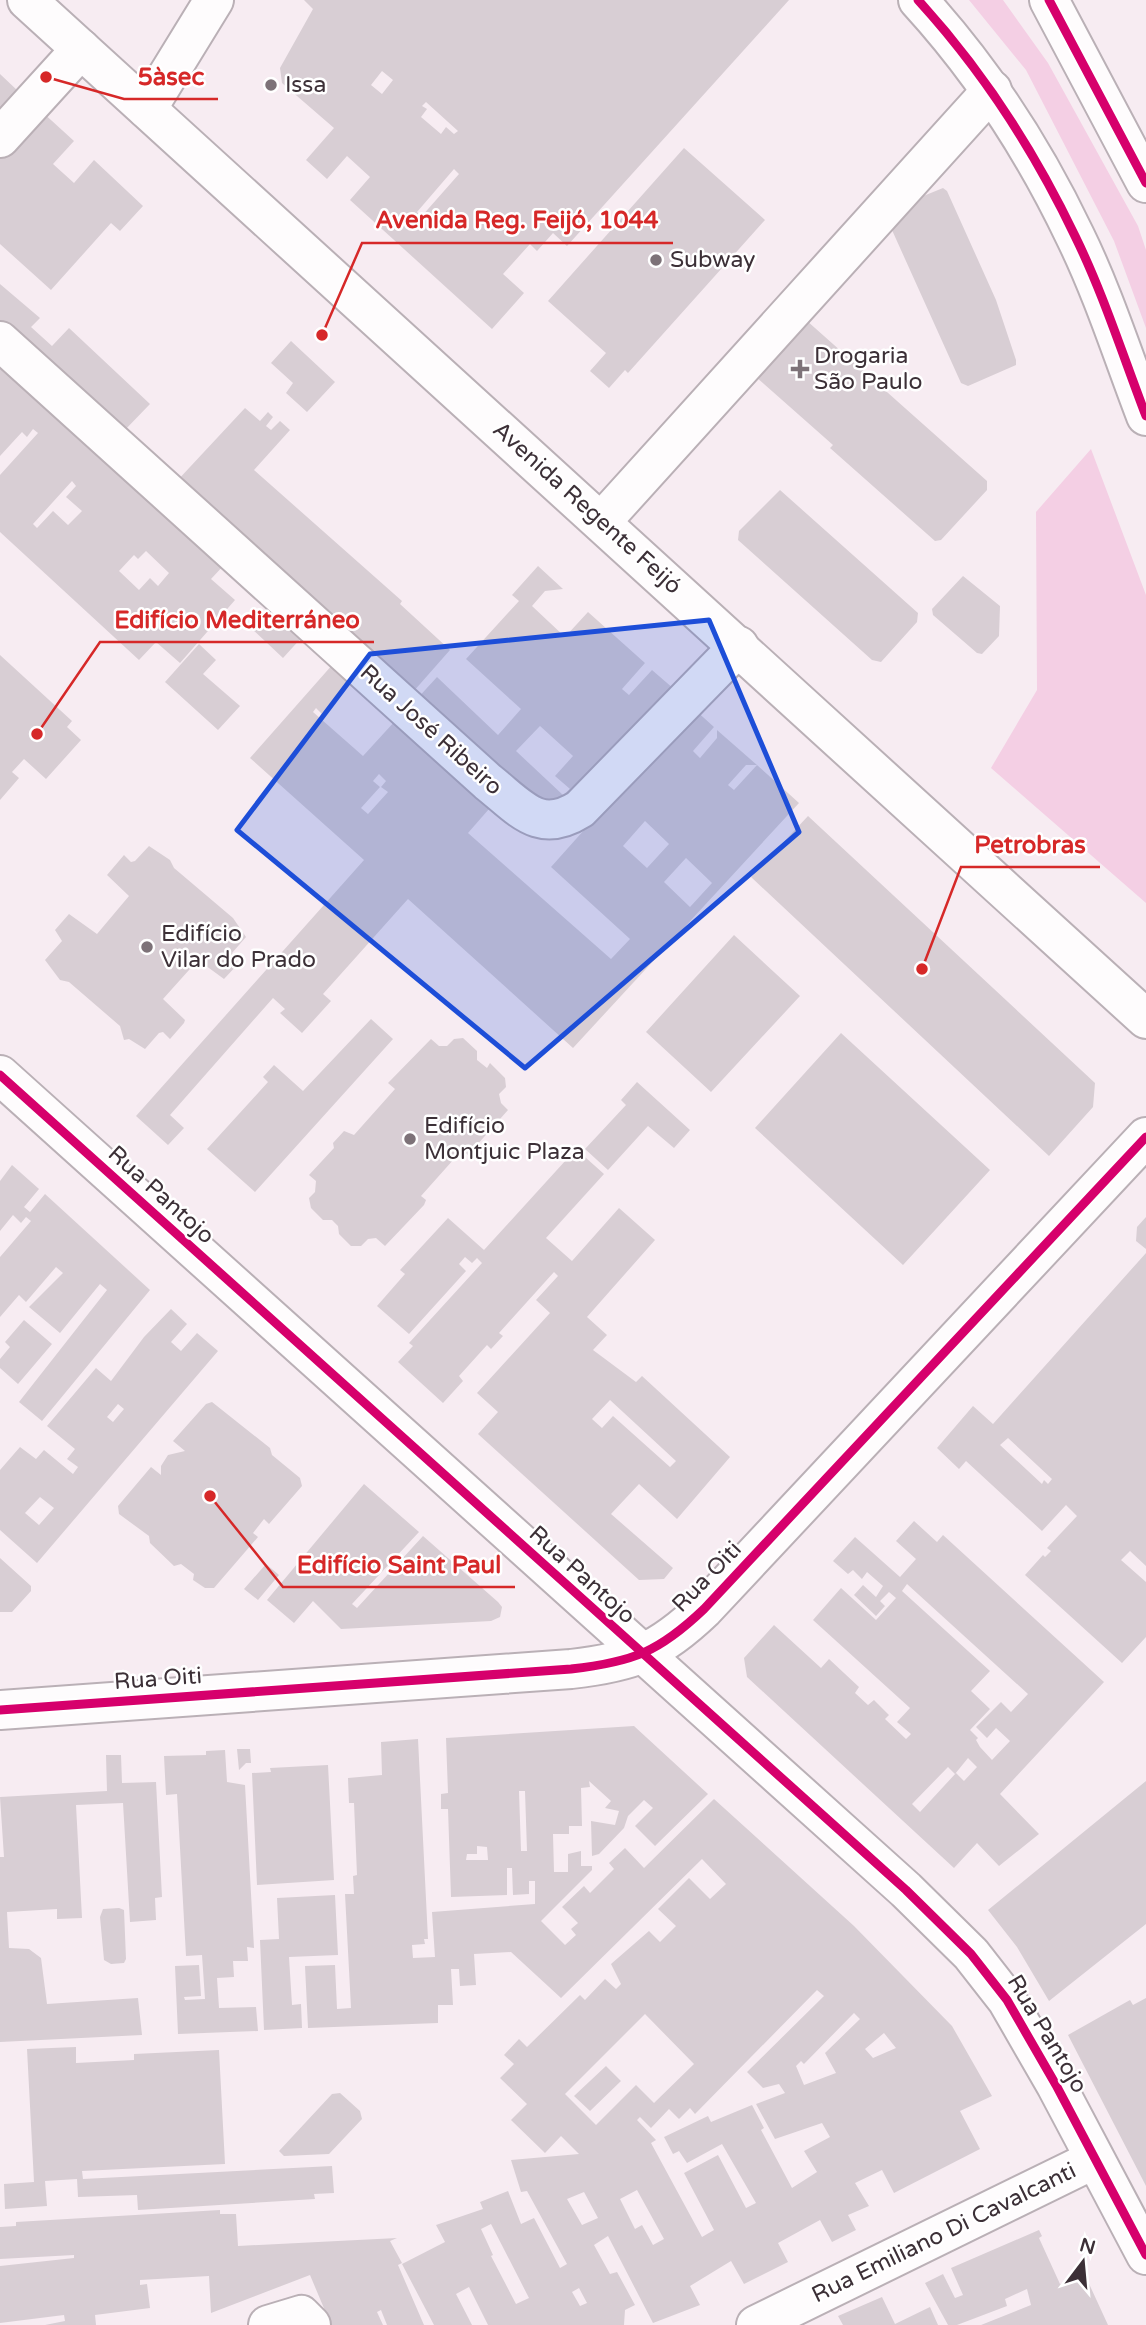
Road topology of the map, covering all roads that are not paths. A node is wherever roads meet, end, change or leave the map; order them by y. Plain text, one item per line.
1 (27, 0) edge
2 (214, 0) edge
3 (918, 0) edge
4 (1049, 0) edge
5 (81, 49) junction
6 (992, 90) junction
7 (147, 110) junction
8 (0, 138) edge
9 (1146, 183) edge
10 (0, 341) edge
11 (1146, 416) edge
12 (602, 521) junction
13 (739, 646) junction
14 (1146, 1019) edge
15 (0, 1075) edge
16 (1146, 1137) edge
17 (642, 1656) junction
18 (0, 1710) edge
19 (1095, 2159) junction
20 (1146, 2255) edge
21 (759, 2324) edge

1 - 5 street, Avenida Regente Feijó
2 - 7 street
3 - 6 street
4 - 9 street
5 - 7 street, Avenida Regente Feijó
5 - 8 street
6 - 11 street
6 - 12 street
7 - 12 street, Avenida Regente Feijó
10 - 13 street, Rua José Ribeiro
12 - 13 street, Avenida Regente Feijó
13 - 14 street, Avenida Regente Feijó
15 - 17 street, Rua Pantojo
16 - 17 street, Rua Oiti
17 - 18 street, Rua Oiti
17 - 19 street, Rua Pantojo
19 - 20 street, Rua Pantojo
19 - 21 street, Rua Emiliano Di Cavalcanti

